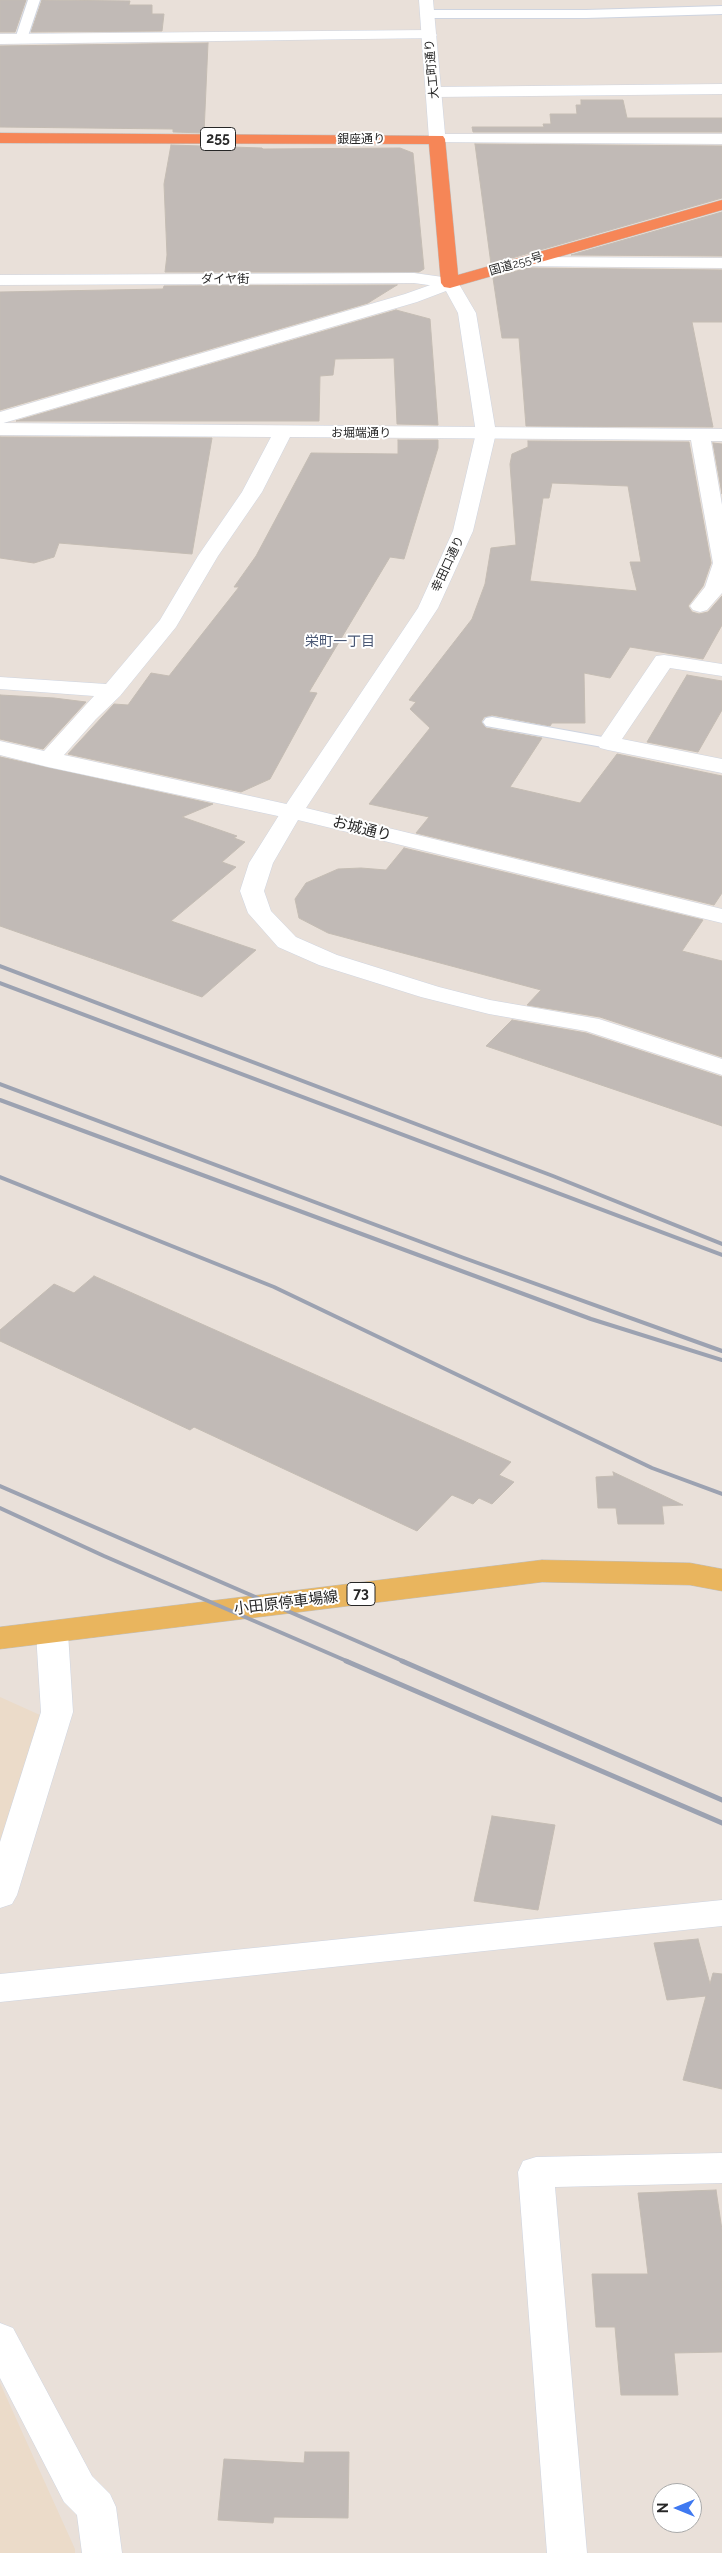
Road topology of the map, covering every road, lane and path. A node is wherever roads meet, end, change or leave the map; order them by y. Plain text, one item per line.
1 (34, 0) edge
2 (426, 7) edge
3 (722, 10) edge
4 (429, 35) junction
5 (0, 39) edge
6 (21, 39) junction
7 (722, 89) edge
8 (435, 92) junction
9 (0, 138) edge
10 (437, 139) junction
11 (722, 139) edge
12 (722, 205) edge
13 (524, 262) junction
14 (722, 263) edge
15 (0, 280) edge
16 (450, 283) junction
17 (0, 418) edge
18 (0, 429) edge
19 (283, 433) junction
20 (486, 433) junction
21 (700, 435) junction
22 (722, 435) edge
23 (722, 563) edge
24 (700, 606) dead end
25 (722, 670) edge
26 (0, 683) edge
27 (112, 691) junction
28 (492, 722) dead end
29 (608, 742) junction
30 (0, 748) edge
31 (48, 760) junction
32 (722, 766) edge
33 (292, 812) junction
34 (722, 916) edge
35 (722, 1067) edge
36 (722, 1580) edge
37 (52, 1633) junction
38 (0, 1638) edge
39 (0, 1895) edge
40 (722, 1913) edge
41 (0, 1988) edge
42 (722, 2168) edge
43 (0, 2340) edge
44 (102, 2553) edge
45 (567, 2553) edge

1 - 6 lane
2 - 3 lane
2 - 4 street, 大工町通り
4 - 6 street
4 - 8 street, 大工町通り
5 - 6 street
7 - 8 street
8 - 10 street, 大工町通り
9 - 10 highway, 銀座通り / 255
10 - 11 street, 銀座通り
10 - 16 highway
12 - 13 highway, 国道255号
13 - 14 street
13 - 16 highway, 国道255号
15 - 16 street, ダイヤ街
16 - 17 street
16 - 20 street, 幸田口通り
18 - 19 street, お堀端通り
19 - 20 street, お堀端通り
19 - 27 street
20 - 21 street, お堀端通り
20 - 33 street, 幸田口通り
21 - 22 street, お堀端通り
21 - 23 street
23 - 24 street
25 - 29 street
26 - 27 street
27 - 31 street
28 - 29 lane
29 - 32 street
30 - 31 street, お城通り
31 - 33 street, お城通り
33 - 34 street, お城通り
33 - 35 street, 幸田口通り
36 - 37 main road, 小田原停車場線 / 73
37 - 38 main road, 小田原停車場線 / 73
37 - 39 street
40 - 41 street
42 - 45 street
43 - 44 street

